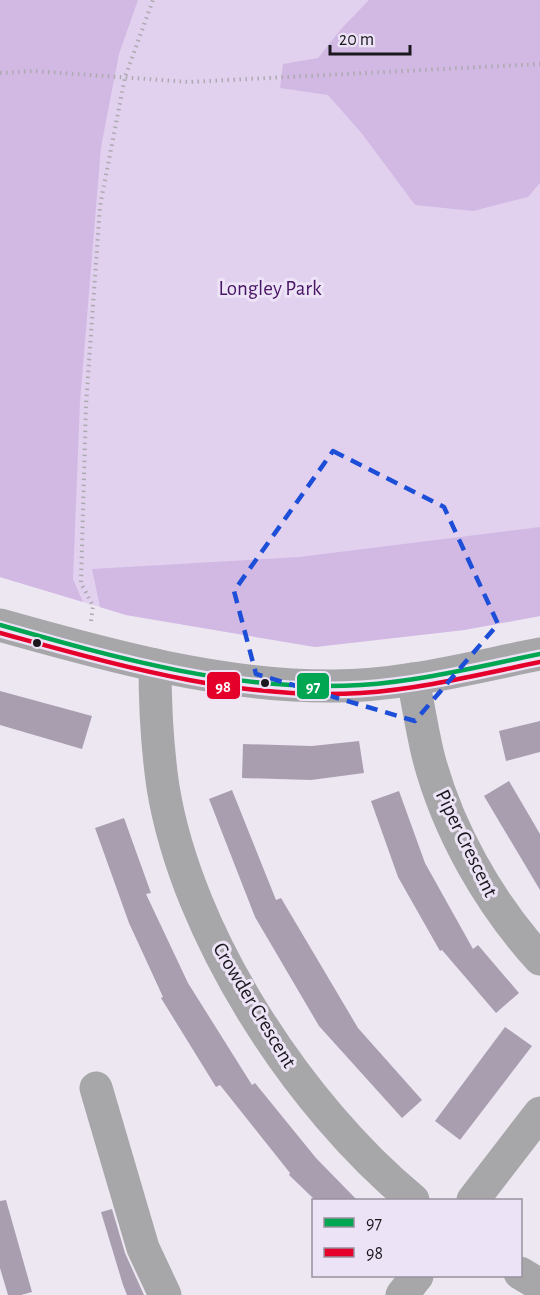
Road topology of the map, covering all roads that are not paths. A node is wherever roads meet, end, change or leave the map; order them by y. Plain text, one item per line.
1 (0, 625) edge
2 (540, 654) edge
3 (155, 665) junction
4 (413, 679) junction
5 (540, 959) edge
6 (96, 1088) dead end
7 (540, 1113) edge
8 (411, 1199) edge
9 (474, 1199) edge
10 (522, 1274) edge
11 (416, 1277) edge
12 (540, 1285) edge
13 (165, 1295) edge
14 (402, 1295) edge

1 - 3 street
2 - 4 street
3 - 4 street
3 - 8 street, Crowder Crescent
4 - 5 street, Piper Crescent
6 - 13 street
7 - 9 street
10 - 12 street
11 - 14 street

